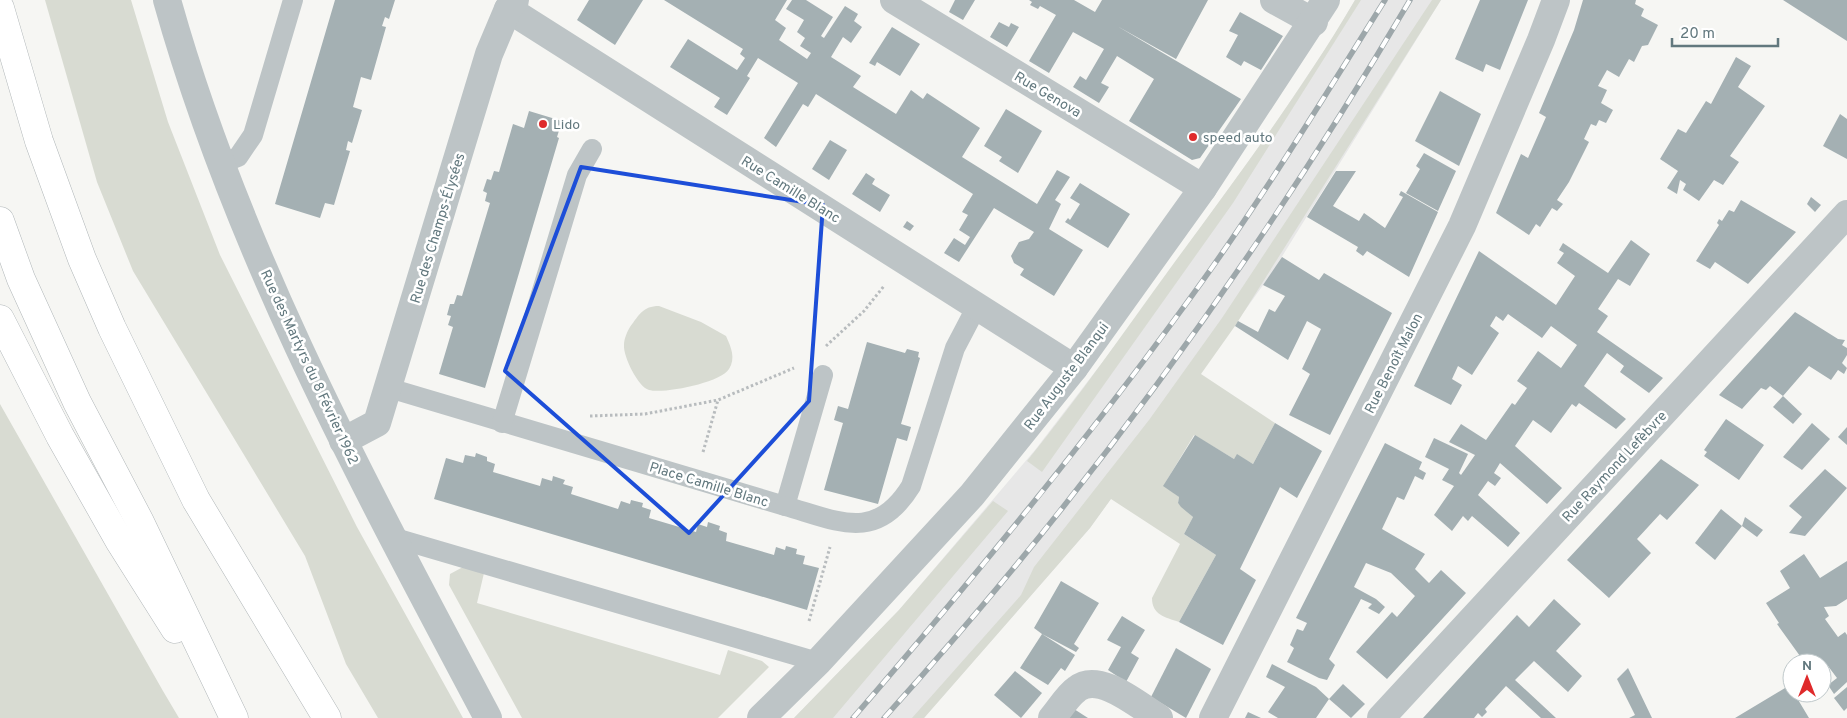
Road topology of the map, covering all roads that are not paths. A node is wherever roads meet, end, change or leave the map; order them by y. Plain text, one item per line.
1 (167, 0) edge
2 (293, 0) edge
3 (894, 0) edge
4 (1274, 0) edge
5 (1556, 0) edge
6 (512, 5) edge
7 (0, 8) edge
8 (1320, 11) edge
9 (592, 149) dead end
10 (220, 164) junction
11 (1203, 188) junction
12 (1847, 214) edge
13 (0, 221) edge
14 (976, 306) junction
15 (0, 319) edge
16 (1074, 368) junction
17 (822, 375) dead end
18 (389, 388) junction
19 (502, 423) junction
20 (343, 441) junction
21 (785, 506) junction
22 (392, 537) junction
23 (818, 662) junction
24 (233, 718) edge
25 (327, 718) edge
26 (488, 718) edge
27 (762, 718) edge
28 (1052, 718) edge
29 (1159, 718) edge
30 (1213, 718) edge
31 (1381, 718) edge

1 - 10 street, Rue des Martyrs du 8 Février 1962
2 - 10 lane
3 - 11 street, Rue Genova
4 - 8 street
5 - 30 street, Rue Benoît Malon
6 - 14 street, Rue Camille Blanc
6 - 18 street, Rue des Champs-Élysées
7 - 25 highway
8 - 11 street, Rue Auguste Blanqui
9 - 19 lane
10 - 20 street, Rue des Martyrs du 8 Février 1962
11 - 16 street, Rue Auguste Blanqui
12 - 31 street, Rue Raymond Lefèbvre
13 - 24 highway
14 - 16 street, Rue Camille Blanc
14 - 21 lane
15 - 24 highway
16 - 23 street, Rue Auguste Blanqui
17 - 21 lane, Place Camille Blanc
18 - 19 lane, Place Camille Blanc
18 - 20 street, Rue des Champs-Élysées
19 - 21 lane, Place Camille Blanc
20 - 22 street, Rue des Martyrs du 8 Février 1962
22 - 23 lane
22 - 26 street, Rue des Martyrs du 8 Février 1962
23 - 27 street, Rue Auguste Blanqui
28 - 29 street

